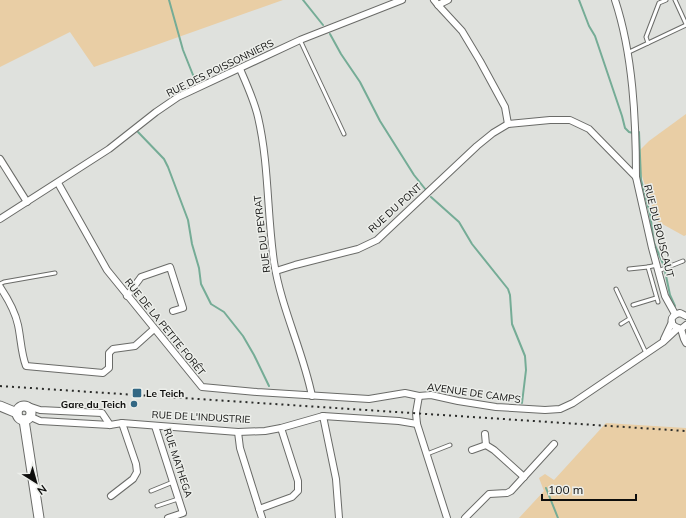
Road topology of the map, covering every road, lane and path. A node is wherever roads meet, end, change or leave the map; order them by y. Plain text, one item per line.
1 (402, 0) edge
2 (448, 0) edge
3 (615, 0) edge
4 (666, 0) edge
5 (675, 0) edge
6 (436, 2) edge
7 (686, 24) edge
8 (300, 40) junction
9 (648, 43) junction
10 (627, 53) junction
11 (240, 69) junction
12 (508, 124) junction
13 (344, 134) dead end
14 (0, 159) edge
15 (636, 177) junction
16 (58, 182) junction
17 (27, 202) junction
18 (0, 220) edge
19 (682, 261) dead end
20 (648, 267) junction
21 (657, 268) junction
22 (629, 269) dead end
23 (276, 271) junction
24 (55, 273) dead end
25 (0, 286) edge
26 (616, 289) dead end
27 (127, 296) junction
28 (656, 298) junction
29 (658, 302) dead end
30 (633, 305) dead end
31 (173, 311) dead end
32 (674, 314) junction
33 (686, 316) edge
34 (630, 320) junction
35 (672, 322) junction
36 (621, 324) dead end
37 (682, 327) edge
38 (154, 329) junction
39 (663, 342) junction
40 (686, 342) edge
41 (646, 353) junction
42 (312, 396) junction
43 (419, 396) junction
44 (0, 406) edge
45 (28, 406) junction
46 (17, 413) junction
47 (323, 416) junction
48 (27, 418) junction
49 (122, 423) junction
50 (417, 424) junction
51 (110, 425) junction
52 (155, 426) junction
53 (281, 428) junction
54 (238, 432) junction
55 (485, 434) dead end
56 (554, 444) dead end
57 (450, 445) dead end
58 (486, 445) junction
59 (472, 450) dead end
60 (427, 454) junction
61 (524, 477) junction
62 (173, 482) junction
63 (151, 491) dead end
64 (111, 496) dead end
65 (179, 498) junction
66 (156, 506) dead end
67 (259, 509) junction
68 (39, 518) edge
69 (168, 518) edge
70 (262, 518) edge
71 (339, 518) edge
72 (447, 518) edge
73 (465, 518) edge

1 - 8 street, RUE DES POISSONNIERS
2 - 6 street
3 - 10 street
4 - 9 lane
5 - 7 lane
6 - 12 street
7 - 9 lane
8 - 11 street, RUE DES POISSONNIERS
8 - 13 lane
9 - 10 lane
10 - 15 street
11 - 16 street, RUE DES POISSONNIERS
11 - 23 street, RUE DU PEYRAT
12 - 15 street, RUE DU BOUSCAUT
12 - 23 street, RUE DU PONT
14 - 17 street
15 - 21 street, RUE DU BOUSCAUT
16 - 17 street, RUE DES POISSONNIERS
16 - 27 street, RUE DE LA PETITE FORÊT
17 - 18 street, RUE DES POISSONNIERS
19 - 21 lane
20 - 21 lane
20 - 22 lane
20 - 28 lane
21 - 32 street, RUE DU BOUSCAUT
23 - 42 street, RUE DU PEYRAT
24 - 25 lane
25 - 38 street
26 - 34 lane
27 - 31 street
27 - 38 street, RUE DE LA PETITE FORÊT
28 - 29 lane
28 - 30 lane
32 - 33 street
32 - 35 street
34 - 36 lane
34 - 41 lane
35 - 37 street
35 - 39 street
37 - 39 street, AVENUE DE CAMPS
37 - 40 street
38 - 42 street, RUE DE LA PETITE FORÊT
39 - 41 street, AVENUE DE CAMPS
41 - 43 street, AVENUE DE CAMPS
42 - 43 street, AVENUE DE CAMPS
43 - 50 street
44 - 46 main road
45 - 46 main road
45 - 48 main road
45 - 51 street
46 - 48 main road
47 - 50 street, RUE DE L'INDUSTRIE
47 - 53 street, RUE DE L'INDUSTRIE
47 - 71 street
48 - 51 street, RUE DE L'INDUSTRIE
48 - 68 main road
49 - 51 street, RUE DE L'INDUSTRIE
49 - 52 street, RUE DE L'INDUSTRIE
49 - 64 street
50 - 60 street
52 - 54 street, RUE DE L'INDUSTRIE
52 - 62 street, RUE MATHEGA
53 - 54 street, RUE DE L'INDUSTRIE
53 - 67 street
54 - 67 street
55 - 58 street
56 - 61 street
57 - 60 lane
58 - 59 street
58 - 61 street
60 - 72 street
61 - 73 street
62 - 63 lane
62 - 65 street, RUE MATHEGA
65 - 66 lane
65 - 69 street, RUE MATHEGA
67 - 70 street

